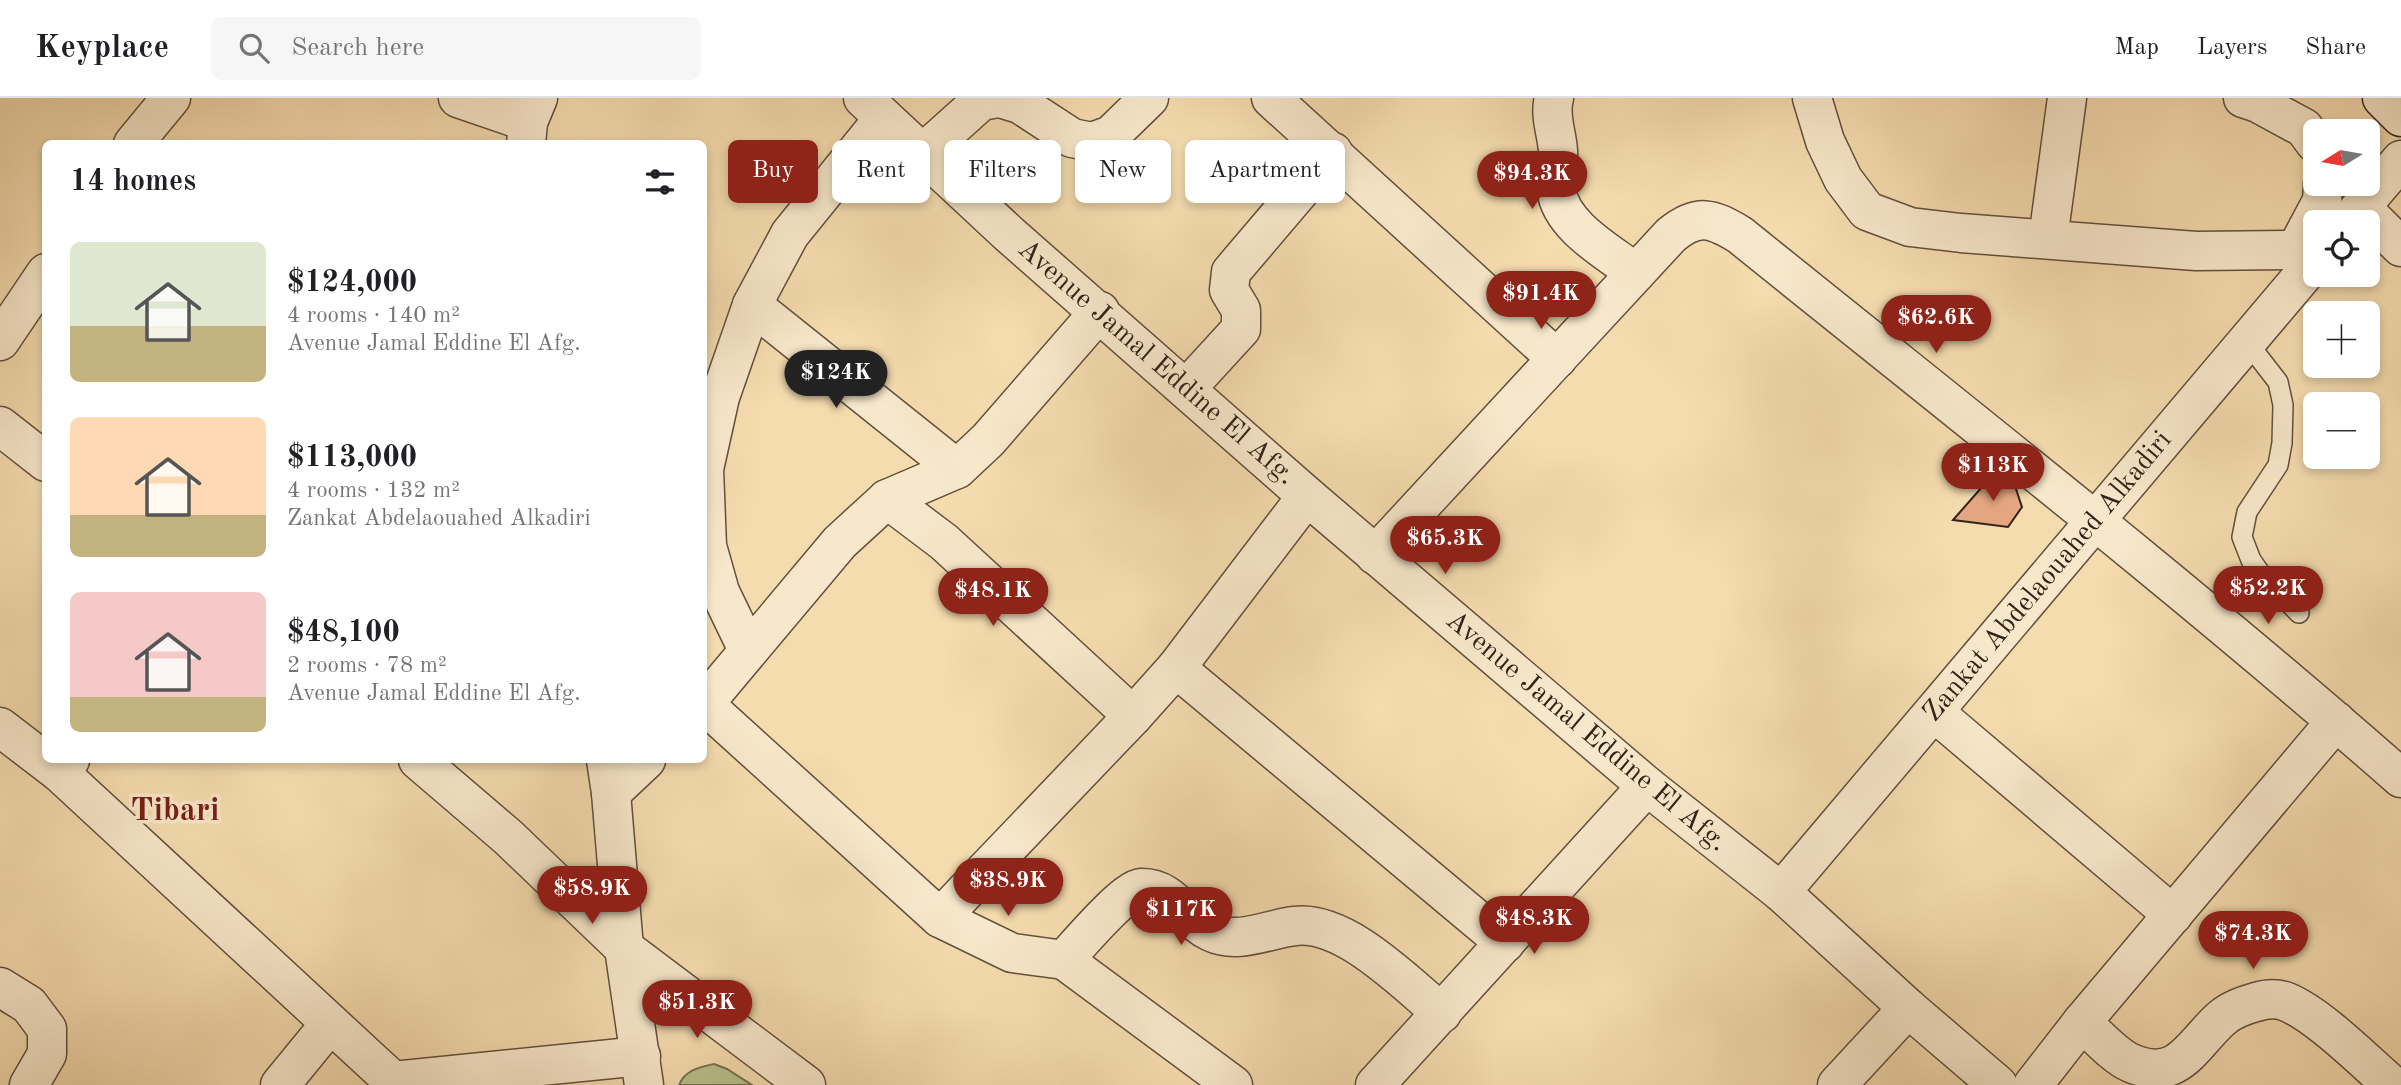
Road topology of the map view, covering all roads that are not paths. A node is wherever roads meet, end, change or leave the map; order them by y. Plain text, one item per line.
1 (171, 98) edge
2 (458, 98) edge
3 (999, 98) edge
4 (1149, 98) edge
5 (1271, 98) edge
6 (1554, 98) edge
7 (1812, 98) edge
8 (2067, 98) edge
9 (2243, 98) edge
10 (2382, 98) edge
11 (874, 108) edge
12 (2401, 117) edge
13 (531, 121) edge
14 (2303, 127) edge
15 (136, 140) edge
16 (907, 140) edge
17 (1319, 140) edge
18 (930, 147) edge
19 (2401, 160) edge
20 (930, 161) edge
21 (1345, 163) edge
22 (1290, 203) edge
23 (2359, 210) edge
24 (2380, 232) edge
25 (2048, 239) junction
26 (2401, 247) edge
27 (2303, 253) edge
28 (2303, 262) edge
29 (1636, 273) junction
30 (42, 279) edge
31 (752, 306) junction
32 (1100, 311) junction
33 (0, 341) edge
34 (2247, 342) junction
35 (1557, 359) junction
36 (1186, 390) junction
37 (0, 426) edge
38 (707, 456) edge
39 (42, 459) edge
40 (957, 469) junction
41 (1307, 496) junction
42 (887, 499) junction
43 (2095, 521) junction
44 (707, 546) edge
45 (1375, 555) junction
46 (2299, 613) dead end
47 (748, 650) junction
48 (1176, 668) junction
49 (707, 700) edge
50 (707, 707) edge
51 (1934, 712) junction
52 (1133, 716) junction
53 (2336, 721) junction
54 (4, 738) edge
55 (42, 755) edge
56 (422, 763) edge
57 (639, 763) edge
58 (65, 766) edge
59 (609, 776) edge
60 (2401, 778) edge
61 (1647, 786) junction
62 (1781, 892) junction
63 (2173, 915) junction
64 (940, 918) junction
65 (1505, 943) junction
66 (624, 947) junction
67 (1064, 960) junction
68 (0, 987) edge
69 (1908, 1007) junction
70 (1442, 1013) junction
71 (2082, 1022) junction
72 (330, 1024) junction
73 (642, 1070) edge
74 (393, 1083) edge
75 (29, 1085) edge
76 (280, 1085) edge
77 (806, 1085) edge
78 (1233, 1085) edge
79 (1375, 1085) edge
80 (1837, 1085) edge
81 (1998, 1085) edge
82 (2033, 1085) edge
83 (2392, 1085) edge

1 - 15 street
2 - 13 street
3 - 4 street
3 - 18 street
5 - 17 street
6 - 29 street
7 - 25 street
8 - 25 street
9 - 14 street
10 - 12 street
11 - 16 street, Avenue Jamal Eddine El Afg.
11 - 31 street
19 - 23 street
20 - 32 street, Avenue Jamal Eddine El Afg.
21 - 35 street
22 - 36 street
24 - 26 street
25 - 27 street
28 - 34 street, Zankat Abdelaouahed Alkadiri
29 - 35 street
29 - 43 street
30 - 33 street
31 - 38 street
31 - 40 street
32 - 36 street, Avenue Jamal Eddine El Afg.
32 - 40 street
34 - 43 street, Zankat Abdelaouahed Alkadiri
34 - 46 lane
35 - 45 street
36 - 41 street, Avenue Jamal Eddine El Afg.
37 - 39 street
40 - 42 street
41 - 45 street, Avenue Jamal Eddine El Afg.
41 - 48 street
42 - 47 street
42 - 52 street
43 - 51 street, Zankat Abdelaouahed Alkadiri
43 - 53 street
44 - 47 street
45 - 61 street, Avenue Jamal Eddine El Afg.
47 - 49 street
48 - 52 street
48 - 65 street
50 - 64 street
51 - 62 street, Zankat Abdelaouahed Alkadiri
51 - 63 street
52 - 64 street
53 - 60 street
53 - 63 street
54 - 55 street
56 - 66 street
57 - 59 street
58 - 72 street
59 - 66 street
61 - 62 street, Avenue Jamal Eddine El Afg.
61 - 65 street
62 - 69 street, Avenue Jamal Eddine El Afg.
63 - 71 street
64 - 67 street
65 - 70 street
66 - 73 street
66 - 77 street
67 - 70 street
67 - 78 street
68 - 75 street
69 - 80 street
69 - 81 street, Avenue Jamal Eddine El Afg.
70 - 79 street
71 - 82 street
71 - 83 street
72 - 74 street
72 - 76 street
73 - 74 street

